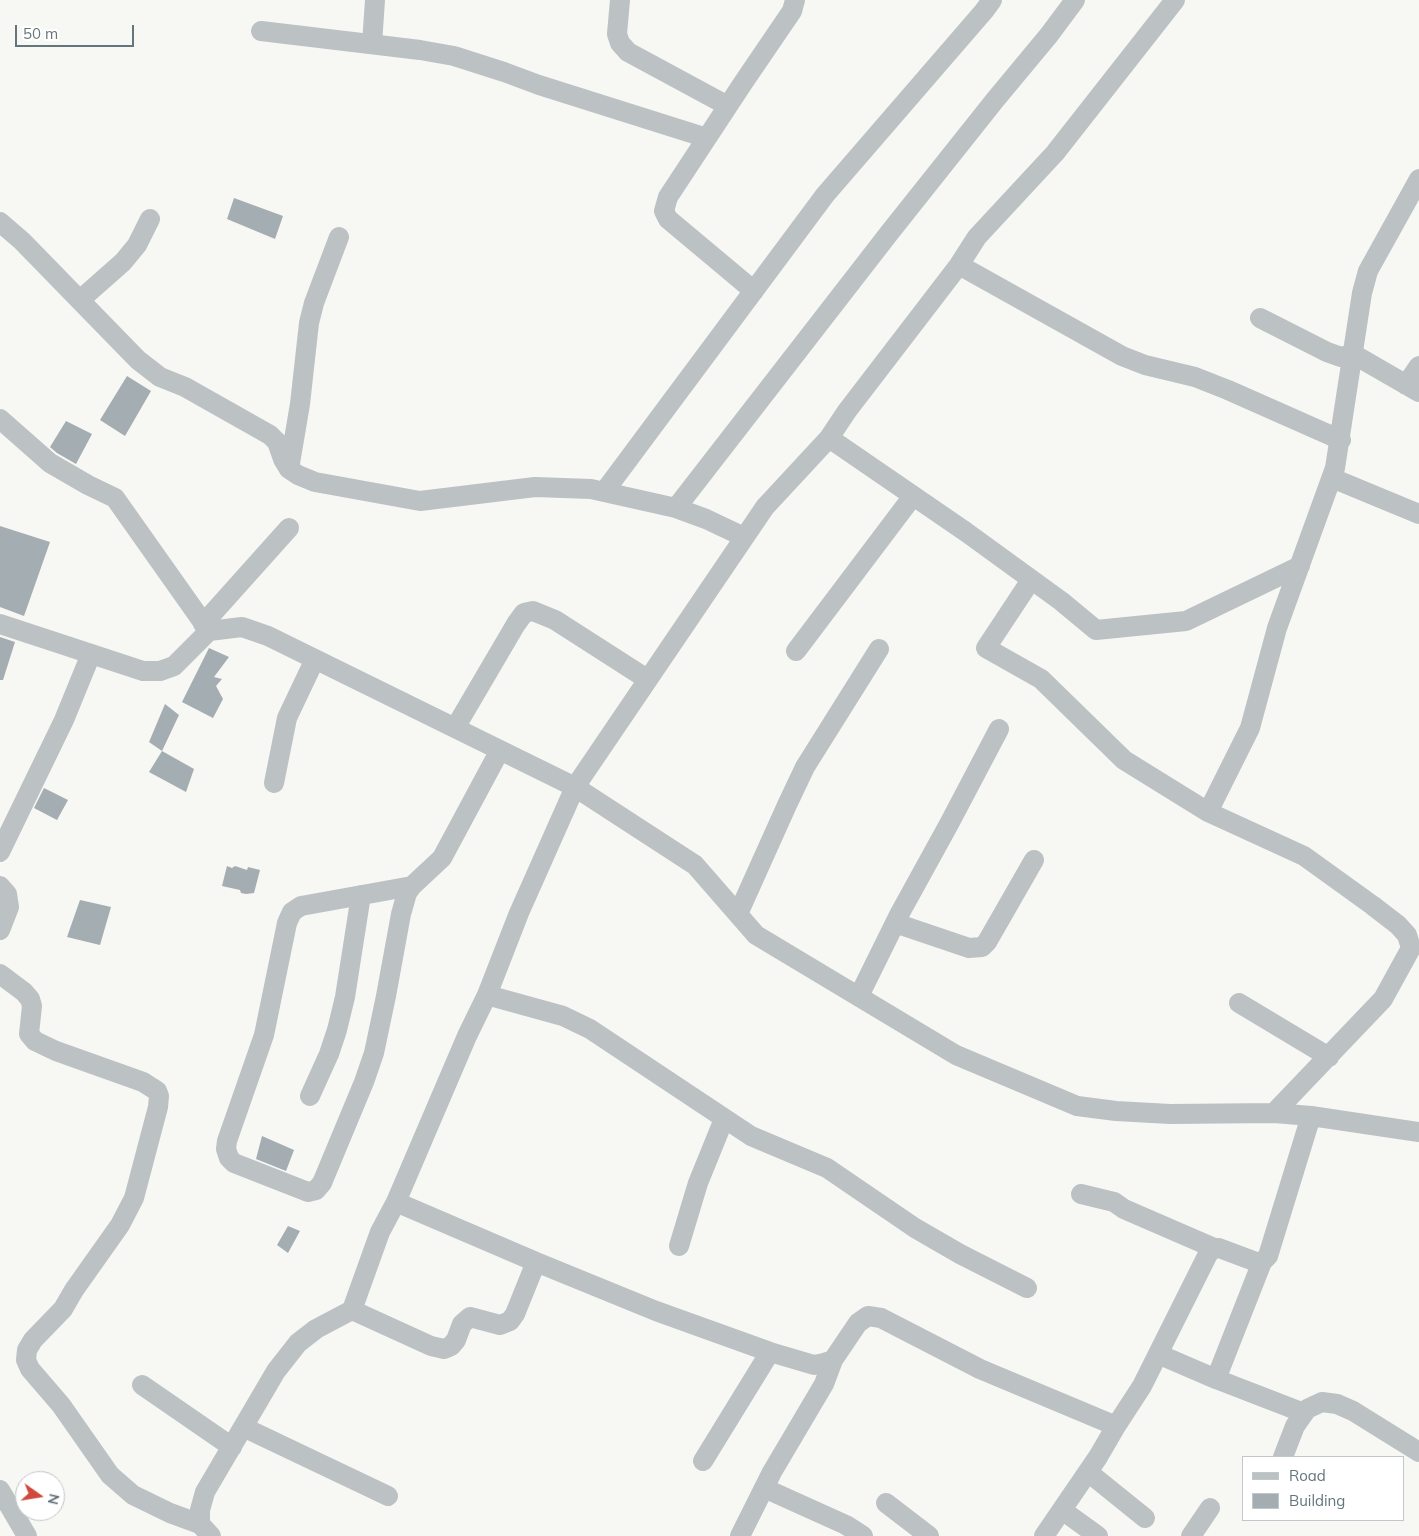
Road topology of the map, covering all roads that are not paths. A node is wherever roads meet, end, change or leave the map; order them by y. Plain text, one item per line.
1 (375, 0) edge
2 (620, 0) edge
3 (796, 0) edge
4 (992, 0) edge
5 (1074, 0) edge
6 (1175, 0) edge
7 (261, 31) dead end
8 (372, 44) junction
9 (728, 106) junction
10 (707, 138) junction
11 (1419, 179) edge
12 (150, 219) dead end
13 (0, 222) edge
14 (339, 237) dead end
15 (959, 265) junction
16 (754, 291) junction
17 (80, 300) junction
18 (1260, 318) dead end
19 (1353, 354) junction
20 (1419, 366) edge
21 (1413, 388) edge
22 (0, 419) edge
23 (829, 438) junction
24 (1341, 440) junction
25 (289, 469) junction
26 (1332, 478) junction
27 (604, 492) junction
28 (913, 496) junction
29 (676, 508) junction
30 (1419, 514) edge
31 (289, 528) dead end
32 (744, 537) junction
33 (1300, 566) junction
34 (1031, 580) junction
35 (0, 624) edge
36 (206, 627) junction
37 (879, 649) dead end
38 (796, 651) dead end
39 (91, 654) junction
40 (315, 659) junction
41 (647, 679) junction
42 (455, 728) junction
43 (999, 729) dead end
44 (500, 750) junction
45 (274, 783) dead end
46 (575, 787) junction
47 (1208, 812) junction
48 (0, 852) edge
49 (1034, 860) dead end
50 (0, 886) edge
51 (412, 886) junction
52 (361, 895) junction
53 (738, 914) junction
54 (895, 923) junction
55 (0, 930) edge
56 (0, 974) edge
57 (487, 995) junction
58 (860, 996) junction
59 (1239, 1003) dead end
60 (1329, 1057) junction
61 (310, 1096) dead end
62 (1274, 1112) junction
63 (1310, 1116) junction
64 (724, 1118) junction
65 (1419, 1132) edge
66 (1081, 1194) dead end
67 (396, 1202) junction
68 (679, 1246) dead end
69 (1214, 1248) junction
70 (536, 1262) junction
71 (1262, 1262) junction
72 (1027, 1288) dead end
73 (352, 1310) junction
74 (770, 1352) junction
75 (1158, 1354) junction
76 (833, 1360) junction
77 (1216, 1379) junction
78 (142, 1385) dead end
79 (1304, 1413) junction
80 (1116, 1426) junction
81 (243, 1427) junction
82 (232, 1447) junction
83 (1419, 1452) edge
84 (1282, 1456) edge
85 (703, 1461) dead end
86 (1088, 1472) junction
87 (764, 1488) junction
88 (0, 1490) edge
89 (388, 1496) dead end
90 (886, 1503) dead end
91 (1210, 1508) dead end
92 (1062, 1510) junction
93 (1146, 1518) dead end
94 (206, 1530) edge
95 (27, 1536) edge
96 (740, 1536) edge
97 (863, 1536) edge
98 (929, 1536) edge
99 (1044, 1536) edge
100 (1098, 1536) edge
101 (1191, 1536) edge

1 - 8 street
2 - 9 street
3 - 9 street
4 - 16 street
5 - 29 street
6 - 15 street
7 - 8 street
8 - 10 street
9 - 10 street
10 - 16 street
11 - 19 street
12 - 17 street
13 - 17 street
14 - 25 street
15 - 23 street
15 - 24 street
16 - 27 street
17 - 25 street
18 - 19 street
19 - 21 street
19 - 24 street
20 - 21 street
22 - 36 street
23 - 28 street
23 - 32 street
24 - 26 street
25 - 27 street
26 - 30 street
26 - 33 street
27 - 29 street
28 - 34 street
28 - 38 street
29 - 32 street
31 - 36 street
32 - 41 street
33 - 34 street
33 - 47 street
34 - 47 street
35 - 39 street
36 - 39 street
36 - 40 street
37 - 53 street
39 - 48 street
40 - 42 street
40 - 45 street
41 - 42 street
41 - 46 street
42 - 44 street
43 - 54 street
44 - 46 street
44 - 51 street
46 - 53 street
46 - 57 street
47 - 60 street
49 - 54 street
50 - 55 street
51 - 52 street
51 - 52 street
52 - 61 street
53 - 58 street
54 - 58 street
56 - 94 street
57 - 64 street
57 - 67 street
58 - 62 street
59 - 60 street
60 - 62 street
62 - 63 street
63 - 65 street
63 - 71 street
64 - 68 street
64 - 72 street
66 - 69 street
67 - 70 street
67 - 73 street
69 - 71 street
69 - 75 street
70 - 73 street
70 - 74 street
71 - 77 street
73 - 81 street
74 - 76 street
74 - 85 street
75 - 77 street
75 - 80 street
76 - 80 street
76 - 87 street
77 - 79 street
78 - 82 street
79 - 83 street
79 - 84 street
80 - 86 street
81 - 82 street
81 - 89 street
82 - 94 street
86 - 92 street
86 - 93 street
87 - 96 street
87 - 97 street
88 - 95 street
90 - 98 street
91 - 101 street
92 - 99 street
92 - 100 street

